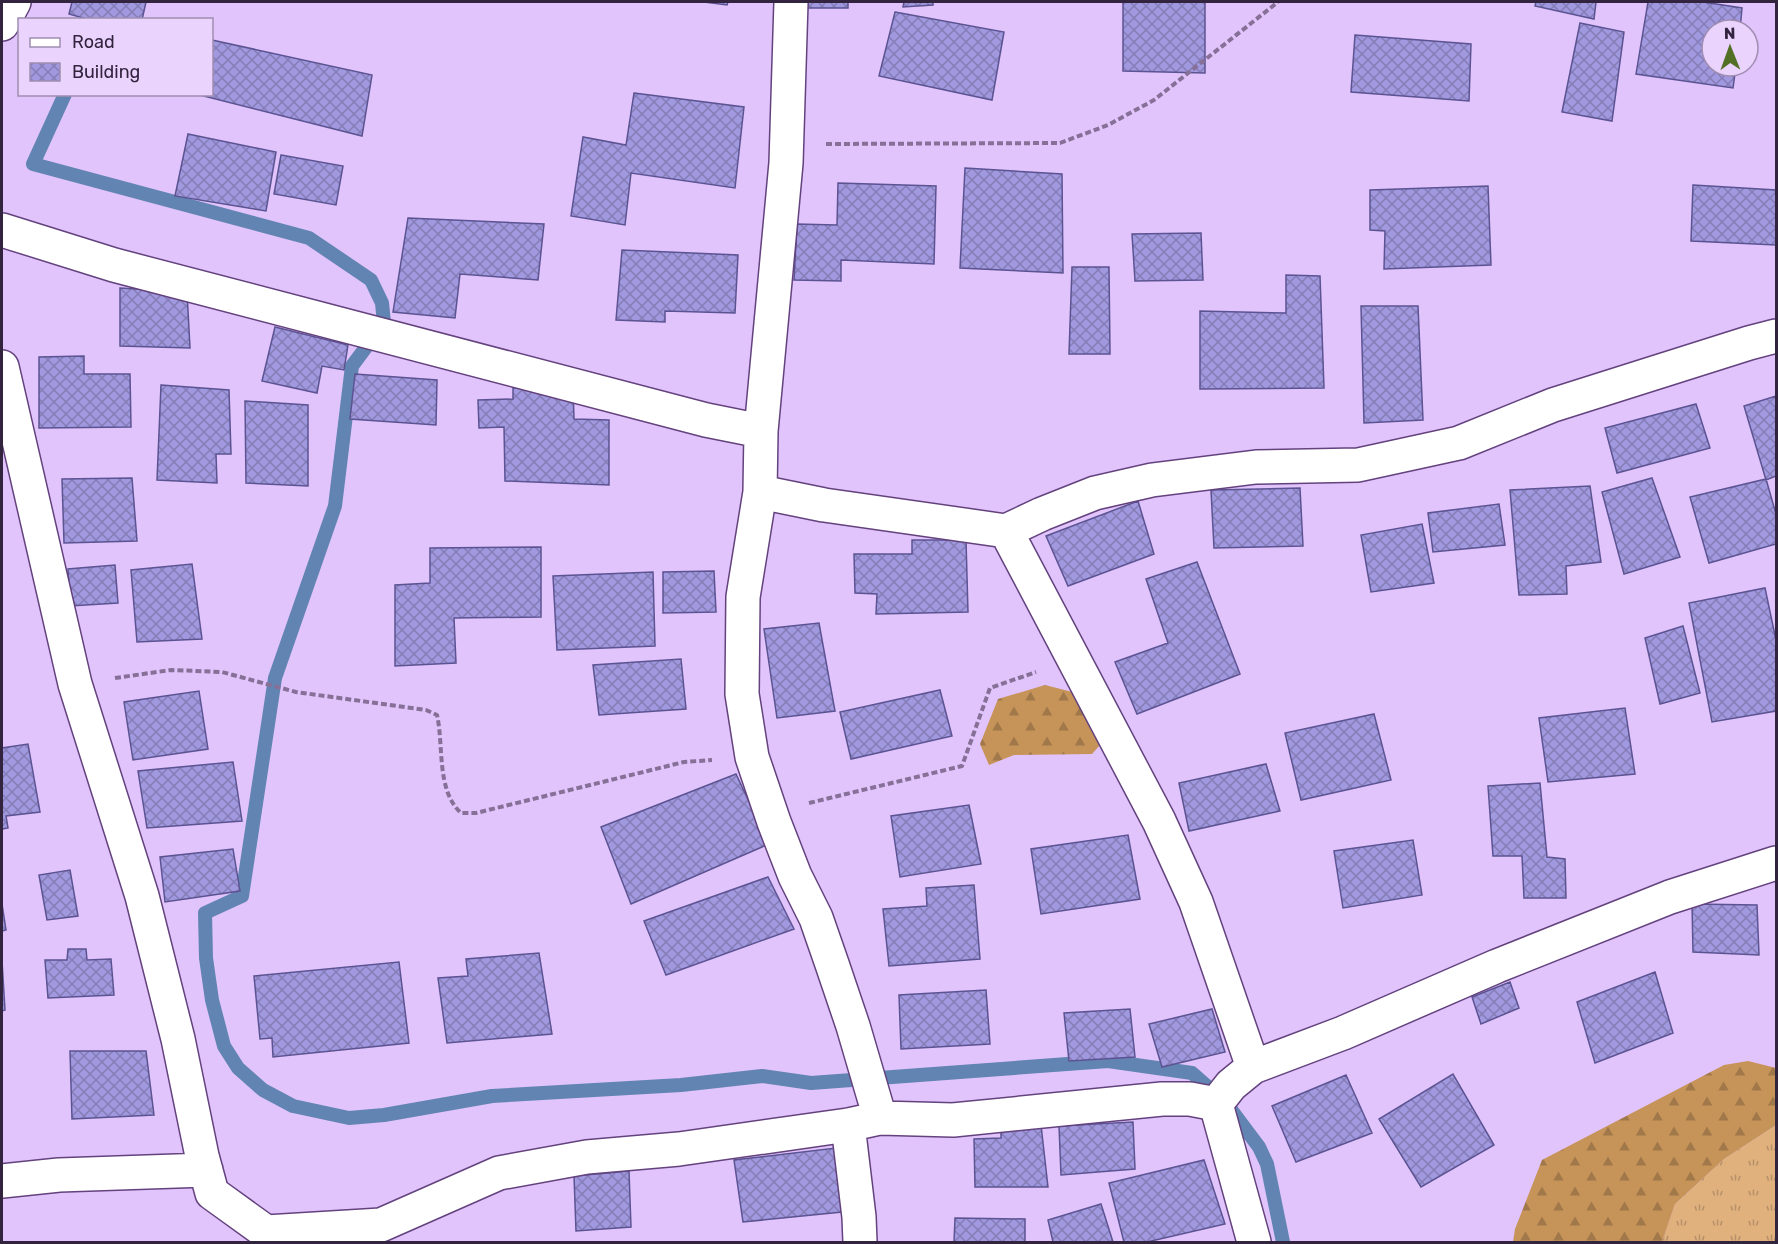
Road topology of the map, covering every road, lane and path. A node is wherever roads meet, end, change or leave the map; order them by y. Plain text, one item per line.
1 (14, 2) edge
2 (791, 2) edge
3 (1278, 2) edge
4 (2, 24) edge
5 (786, 144) junction
6 (2, 230) edge
7 (1776, 336) edge
8 (2, 367) edge
9 (761, 431) junction
10 (760, 492) junction
11 (1006, 531) junction
12 (1074, 660) junction
13 (75, 684) junction
14 (752, 757) junction
15 (771, 812) junction
16 (1776, 863) edge
17 (1253, 1067) junction
18 (1221, 1097) junction
19 (880, 1118) junction
20 (848, 1125) junction
21 (206, 1170) junction
22 (2, 1181) edge
23 (384, 1234) edge
24 (860, 1242) edge
25 (1254, 1242) edge

1 - 4 street
2 - 5 street
3 - 5 path
5 - 9 street
6 - 9 street
7 - 11 street
8 - 13 street
9 - 10 street
10 - 11 street
10 - 14 street
11 - 12 street
12 - 15 path
12 - 17 street
13 - 14 path
13 - 21 street
14 - 15 street
15 - 19 street
16 - 17 street
17 - 18 street
18 - 19 street
18 - 25 street
19 - 20 street
20 - 23 street
20 - 24 street
21 - 22 street
21 - 23 street

